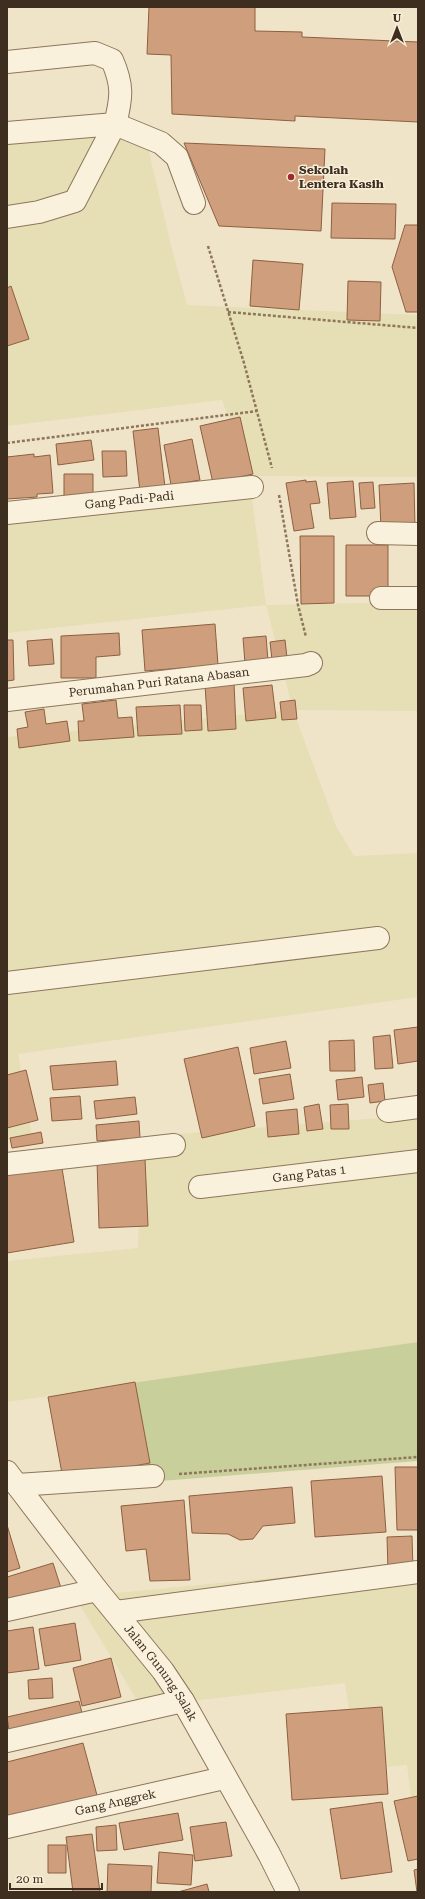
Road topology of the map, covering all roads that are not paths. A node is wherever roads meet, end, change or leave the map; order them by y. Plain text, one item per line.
1 (7, 62) edge
2 (115, 124) junction
3 (7, 133) edge
4 (194, 203) dead end
5 (7, 217) edge
6 (252, 488) dead end
7 (7, 513) edge
8 (378, 533) dead end
9 (418, 534) edge
10 (381, 598) dead end
11 (418, 598) edge
12 (311, 663) road end
13 (7, 700) edge
14 (378, 938) dead end
15 (7, 983) edge
16 (418, 1107) edge
17 (388, 1111) dead end
18 (174, 1145) dead end
19 (418, 1161) edge
20 (7, 1164) edge
21 (200, 1187) dead end
22 (153, 1476) road end
23 (12, 1479) edge
24 (418, 1572) edge
25 (97, 1590) junction
26 (7, 1610) edge
27 (116, 1612) junction
28 (183, 1701) junction
29 (7, 1742) edge
30 (224, 1778) junction
31 (7, 1827) edge
32 (288, 1892) edge

1 - 2 street
2 - 3 street
2 - 4 street
2 - 5 street
6 - 7 street, Gang Padi-Padi
8 - 9 street
10 - 11 street
12 - 13 street, Perumahan Puri Ratana Abasan
14 - 15 street
16 - 17 street
18 - 20 street
19 - 21 street, Gang Patas 1
22 - 23 street
23 - 25 street, Jalan Gunung Salak
24 - 27 street
25 - 26 street
25 - 27 street, Jalan Gunung Salak
27 - 28 street, Jalan Gunung Salak
28 - 29 street
28 - 30 street, Jalan Gunung Salak
30 - 31 street, Gang Anggrek
30 - 32 street, Jalan Gunung Salak

